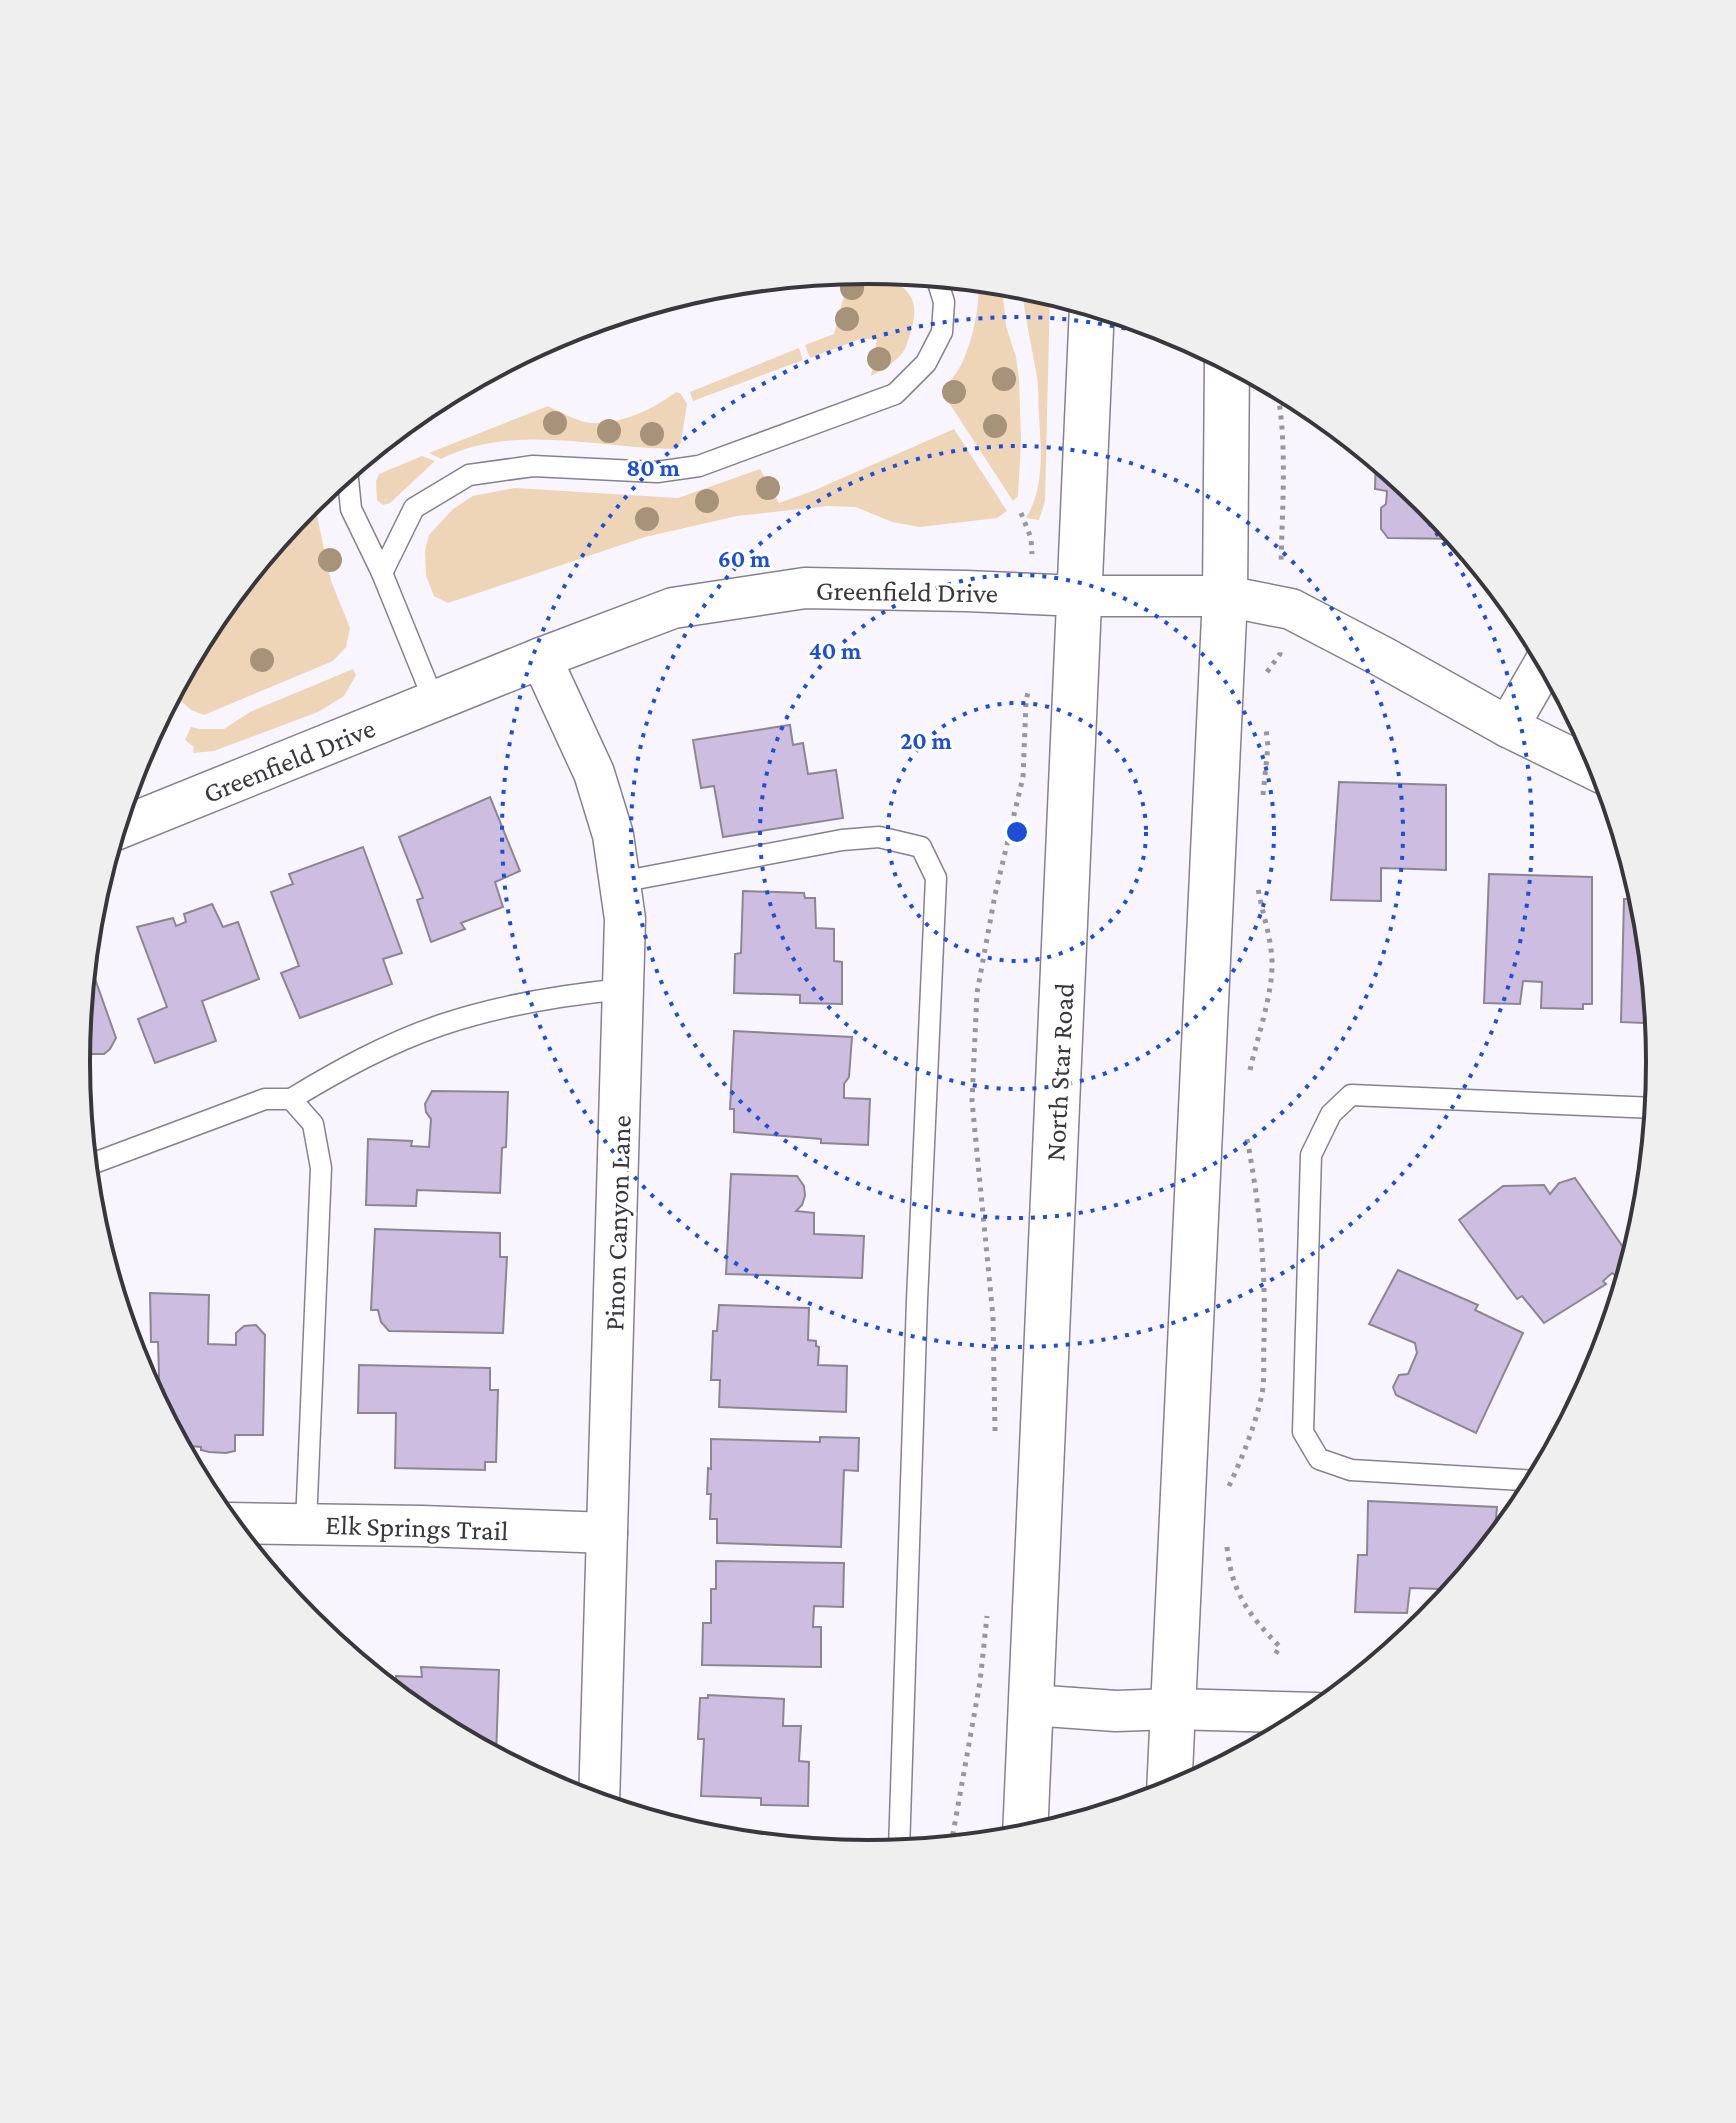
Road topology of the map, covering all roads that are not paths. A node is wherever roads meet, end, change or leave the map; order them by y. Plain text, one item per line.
1 (939, 287) edge
2 (1092, 317) edge
3 (1227, 372) edge
4 (348, 483) edge
5 (382, 573) junction
6 (1079, 596) junction
7 (1225, 596) junction
8 (541, 658) junction
9 (1541, 670) edge
10 (434, 701) junction
11 (1508, 727) junction
12 (1588, 766) edge
13 (130, 815) edge
14 (620, 882) junction
15 (624, 989) junction
16 (291, 1099) junction
17 (1644, 1108) edge
18 (97, 1162) edge
19 (1524, 1480) edge
20 (242, 1523) edge
21 (306, 1524) junction
22 (607, 1533) junction
23 (1031, 1705) junction
24 (1173, 1709) junction
25 (1293, 1712) edge
26 (1170, 1778) edge
27 (599, 1791) edge
28 (1026, 1824) edge
29 (899, 1839) edge

1 - 5 lane
2 - 6 main road, North Star Road
3 - 7 main road
4 - 5 lane
5 - 10 lane
6 - 7 street, Greenfield Drive
6 - 8 street, Greenfield Drive
6 - 23 main road, North Star Road
7 - 11 street, Greenfield Drive
7 - 24 main road
8 - 10 street, Greenfield Drive
8 - 14 street, Pinon Canyon Lane
9 - 11 street
10 - 13 street, Greenfield Drive
11 - 12 street, Greenfield Drive
14 - 15 street, Pinon Canyon Lane
14 - 29 lane
15 - 16 lane
15 - 22 street, Pinon Canyon Lane
16 - 18 lane
16 - 21 lane
17 - 19 lane
20 - 21 street, Elk Springs Trail
21 - 22 street, Elk Springs Trail
22 - 27 street, Pinon Canyon Lane
23 - 24 street
23 - 28 main road, North Star Road
24 - 25 street
24 - 26 main road

